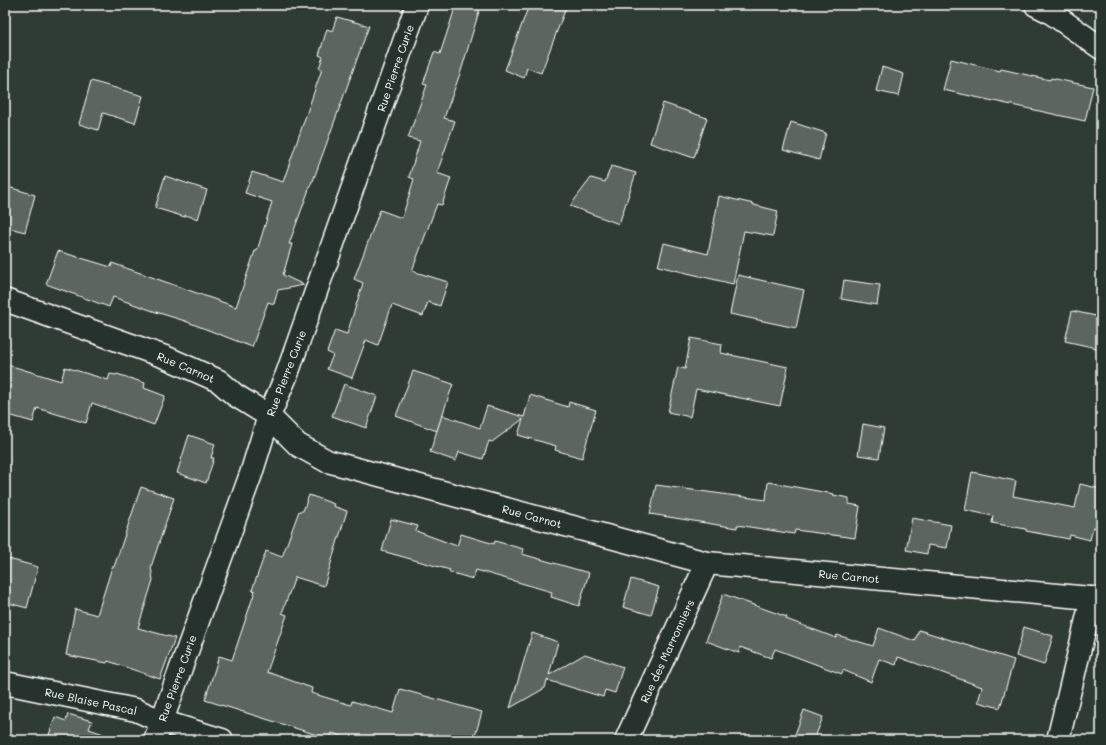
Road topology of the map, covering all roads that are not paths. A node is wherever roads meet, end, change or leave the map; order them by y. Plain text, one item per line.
1 (417, 5) edge
2 (1036, 5) edge
3 (1101, 48) edge
4 (5, 300) edge
5 (269, 416) junction
6 (707, 563) junction
7 (1097, 598) edge
8 (5, 683) edge
9 (158, 730) edge
10 (222, 740) edge
11 (626, 740) edge
12 (1058, 740) edge

1 - 5 street, Rue Pierre Curie
2 - 3 street
4 - 5 street, Rue Carnot
5 - 6 street, Rue Carnot
5 - 9 street, Rue Pierre Curie
6 - 7 street, Rue Carnot
6 - 11 street, Rue des Marronniers
7 - 12 street
8 - 9 street, Rue Blaise Pascal
9 - 10 street, Rue Blaise Pascal

